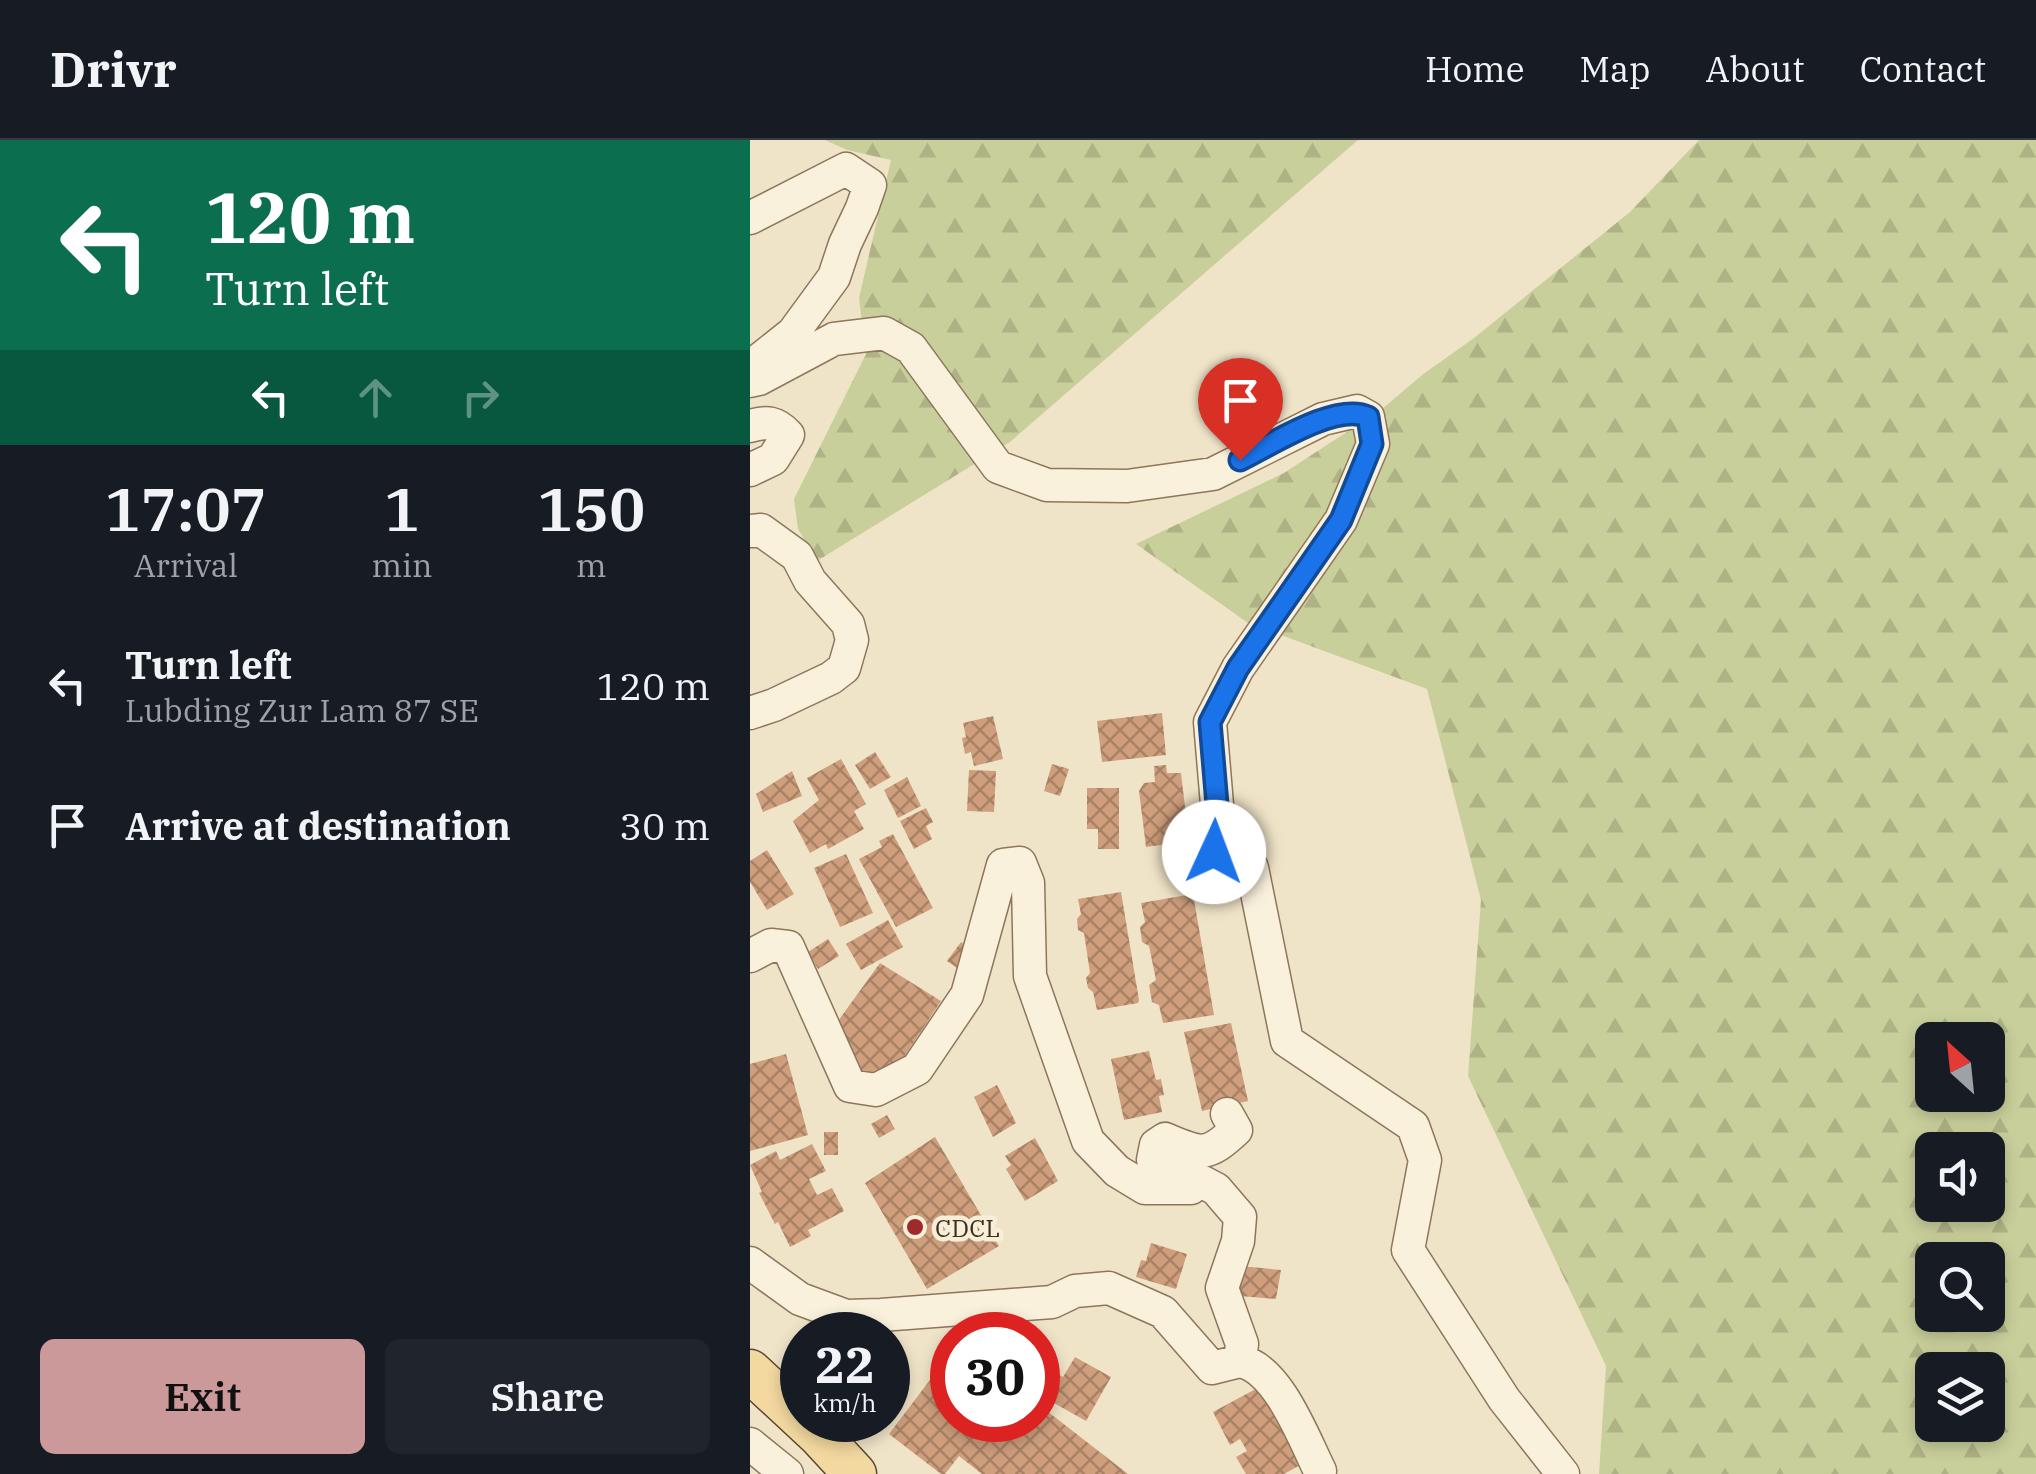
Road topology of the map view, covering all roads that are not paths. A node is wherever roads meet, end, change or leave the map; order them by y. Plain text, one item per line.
1 (750, 218) edge
2 (750, 366) edge
3 (750, 381) edge
4 (750, 426) edge
5 (750, 470) edge
6 (750, 531) edge
7 (750, 713) edge
8 (750, 956) edge
9 (1227, 1114) dead end
10 (1193, 1177) junction
11 (750, 1263) edge
12 (1240, 1361) junction
13 (750, 1371) edge
14 (750, 1444) edge
15 (1320, 1471) dead end
16 (786, 1474) edge
17 (855, 1474) edge
18 (1562, 1474) edge

1 - 2 street
3 - 18 street
4 - 5 street
6 - 7 street
8 - 10 street
9 - 10 street
10 - 12 street
11 - 12 street
12 - 15 street
13 - 17 main road
14 - 16 street

